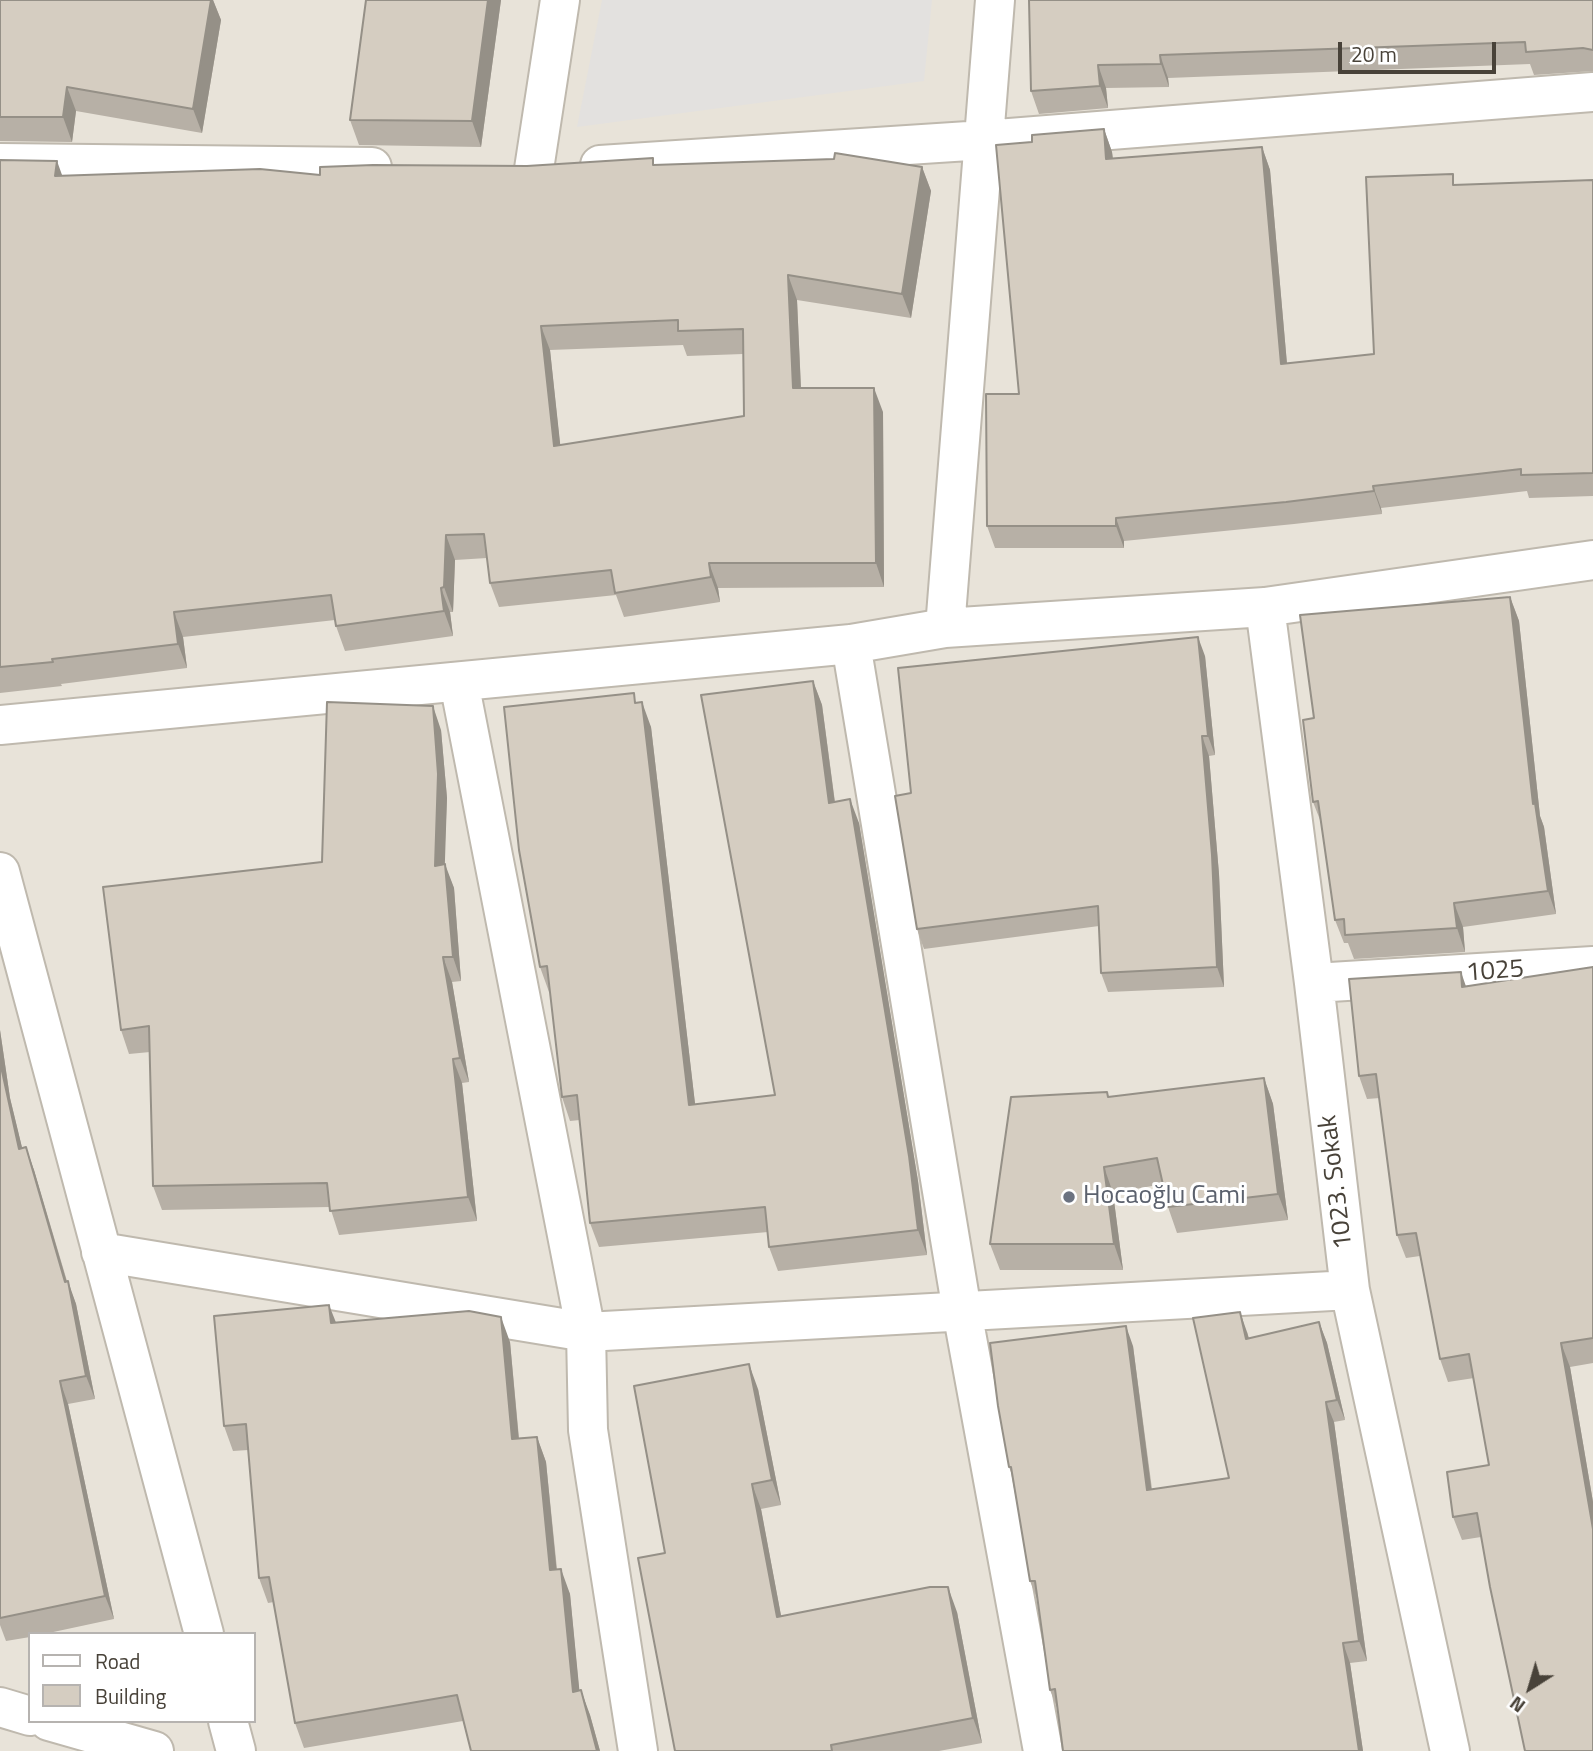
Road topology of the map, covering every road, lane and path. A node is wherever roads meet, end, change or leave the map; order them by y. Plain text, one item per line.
1 (559, 0) edge
2 (995, 0) edge
3 (1593, 92) edge
4 (984, 140) junction
5 (0, 163) edge
6 (411, 167) edge
7 (1593, 560) edge
8 (1265, 607) junction
9 (945, 628) junction
10 (851, 644) junction
11 (459, 682) junction
12 (0, 725) edge
13 (0, 872) edge
14 (1593, 966) edge
15 (1314, 983) junction
16 (101, 1252) junction
17 (1350, 1290) junction
18 (962, 1311) junction
19 (586, 1332) junction
20 (203, 1632) edge
21 (0, 1707) edge
22 (28, 1715) edge
23 (56, 1723) edge
24 (229, 1723) edge
25 (154, 1751) edge
26 (236, 1751) edge
27 (638, 1751) edge
28 (1043, 1751) edge
29 (1450, 1751) edge

1 - 4 street
2 - 4 street
3 - 4 street
4 - 9 street
5 - 6 street
7 - 8 street
8 - 9 street
8 - 15 street, 1023. Sokak
9 - 10 street
10 - 11 street
10 - 18 street
11 - 12 street
11 - 19 street
13 - 16 street
14 - 15 street, 1025
15 - 17 street, 1023. Sokak
16 - 19 street
16 - 20 street
17 - 18 street
17 - 29 street, 1023. Sokak
18 - 19 street
18 - 28 street
19 - 27 street
21 - 22 street
23 - 25 street
24 - 26 street

